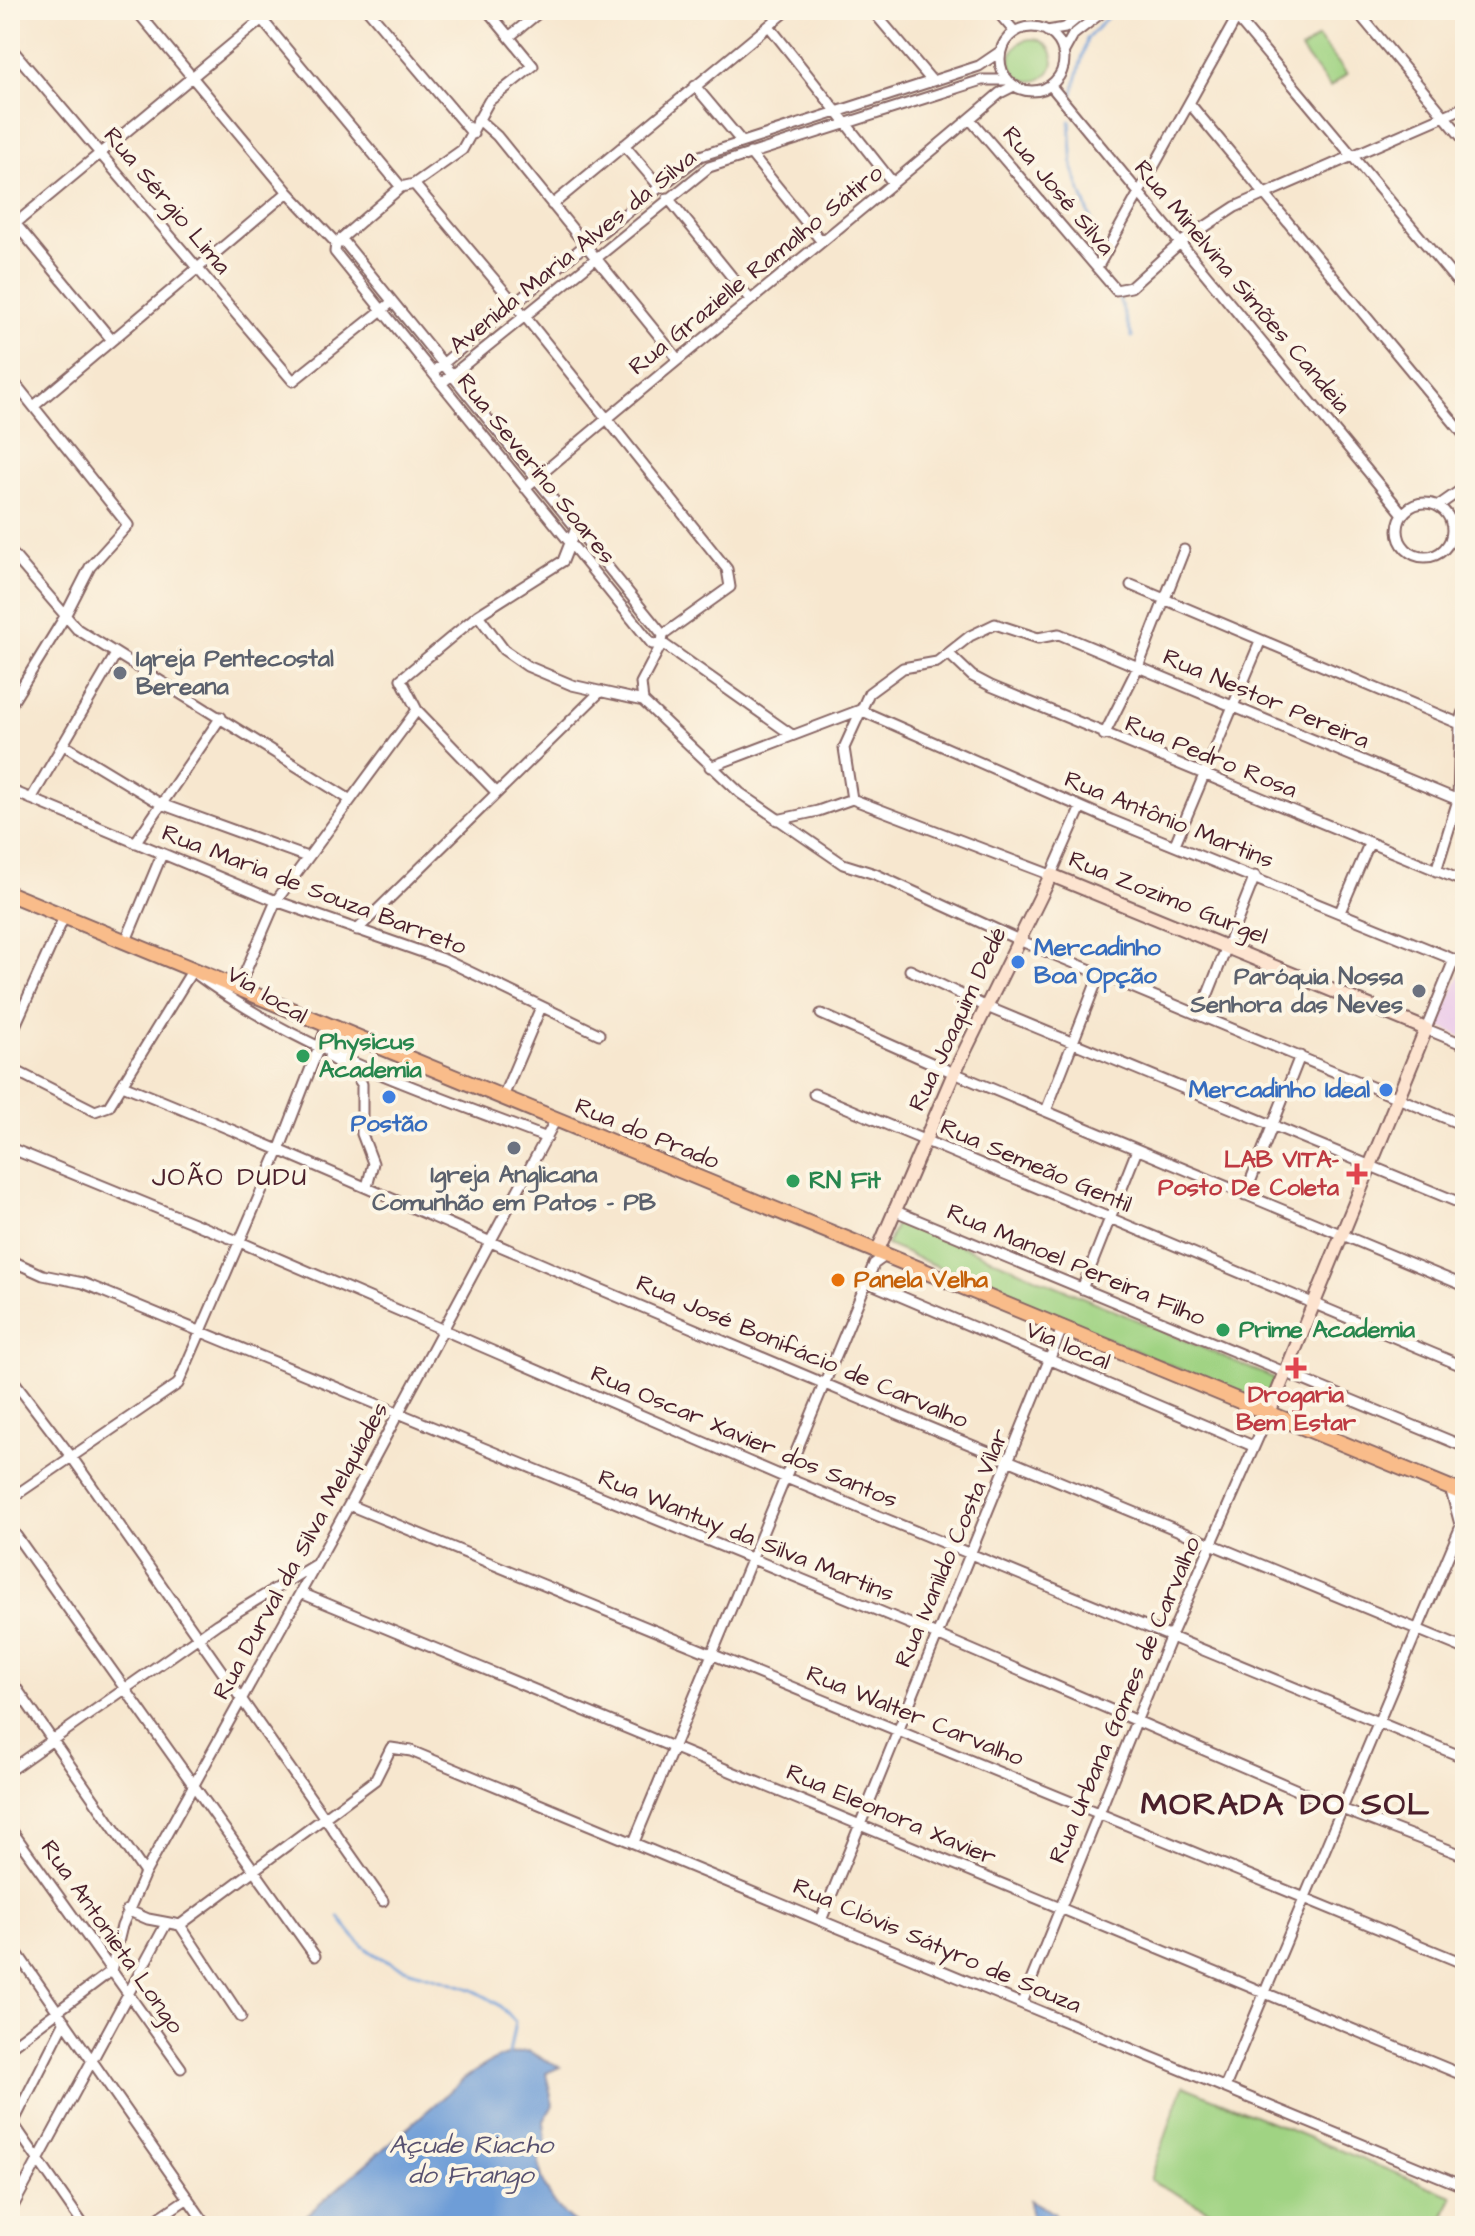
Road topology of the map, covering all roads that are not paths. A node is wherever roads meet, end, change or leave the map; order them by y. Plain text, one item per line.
1 (136, 10) edge
2 (254, 10) edge
3 (273, 10) edge
4 (368, 10) edge
5 (487, 10) edge
6 (542, 10) edge
7 (788, 10) edge
8 (872, 10) edge
9 (996, 10) edge
10 (1087, 10) edge
11 (1105, 10) edge
12 (1356, 10) edge
13 (1239, 14) edge
14 (262, 19) junction
15 (769, 26) junction
16 (1047, 31) junction
17 (1015, 32) junction
18 (509, 37) junction
19 (10, 47) edge
20 (1001, 51) junction
21 (1063, 53) junction
22 (195, 77) junction
23 (932, 81) junction
24 (1011, 83) junction
25 (695, 86) junction
26 (1051, 86) junction
27 (1190, 104) junction
28 (1465, 107) edge
29 (838, 112) junction
30 (1444, 115) junction
31 (478, 119) junction
32 (970, 119) junction
33 (846, 123) junction
34 (473, 134) junction
35 (1465, 141) edge
36 (742, 142) junction
37 (624, 145) junction
38 (750, 153) junction
39 (101, 154) junction
40 (1356, 157) junction
41 (893, 183) junction
42 (414, 184) junction
43 (659, 186) junction
44 (401, 187) junction
45 (288, 192) junction
46 (1265, 194) junction
47 (1139, 197) junction
48 (668, 198) junction
49 (552, 205) junction
50 (12, 223) edge
51 (822, 242) junction
52 (336, 243) junction
53 (1180, 243) junction
54 (585, 245) junction
55 (595, 257) junction
56 (196, 267) junction
57 (1097, 268) junction
58 (1465, 291) edge
59 (749, 298) junction
60 (392, 302) junction
61 (515, 304) junction
62 (381, 309) junction
63 (525, 316) junction
64 (111, 339) junction
65 (677, 358) junction
66 (444, 364) junction
67 (433, 372) junction
68 (452, 374) junction
69 (10, 377) edge
70 (442, 383) junction
71 (34, 406) junction
72 (607, 418) junction
73 (1465, 436) edge
74 (536, 479) junction
75 (1465, 487) edge
76 (525, 488) junction
77 (1438, 506) junction
78 (1465, 512) edge
79 (1403, 514) junction
80 (576, 528) junction
81 (1452, 528) junction
82 (1465, 538) edge
83 (571, 544) junction
84 (1184, 550) dead end
85 (10, 551) edge
86 (14, 565) edge
87 (1131, 585) dead end
88 (1163, 602) junction
89 (478, 615) junction
90 (64, 618) junction
91 (659, 641) junction
92 (1260, 642) junction
93 (116, 654) junction
94 (950, 655) junction
95 (1138, 667) junction
96 (601, 691) junction
97 (11, 700) edge
98 (643, 701) junction
99 (1233, 708) junction
100 (1465, 708) edge
101 (417, 710) junction
102 (860, 710) junction
103 (221, 717) junction
104 (1462, 725) edge
105 (792, 735) junction
106 (1104, 735) junction
107 (62, 744) junction
108 (710, 767) junction
109 (1203, 776) junction
110 (10, 790) edge
111 (496, 792) junction
112 (31, 799) junction
113 (349, 799) junction
114 (852, 799) junction
115 (1458, 800) junction
116 (161, 804) junction
117 (1081, 807) junction
118 (777, 820) junction
119 (135, 843) junction
120 (1175, 844) junction
121 (1369, 844) junction
122 (162, 854) junction
123 (307, 857) junction
124 (1436, 871) junction
125 (1051, 875) junction
126 (1255, 876) junction
127 (1465, 882) edge
128 (10, 894) edge
129 (276, 901) junction
130 (1340, 912) junction
131 (64, 917) junction
132 (357, 930) junction
133 (1019, 940) junction
134 (125, 943) junction
135 (1225, 945) junction
136 (1454, 960) junction
137 (1465, 964) edge
138 (910, 970) dead end
139 (192, 971) junction
140 (1100, 973) junction
141 (238, 989) junction
142 (541, 1007) junction
143 (987, 1007) junction
144 (821, 1014) dead end
145 (1200, 1014) junction
146 (327, 1026) junction
147 (1426, 1029) junction
148 (599, 1034) dead end
149 (10, 1037) edge
150 (1073, 1043) junction
151 (1465, 1045) edge
152 (316, 1048) junction
153 (1300, 1056) junction
154 (10, 1068) edge
155 (954, 1073) junction
156 (125, 1086) junction
157 (814, 1094) dead end
158 (1397, 1098) junction
159 (502, 1099) junction
160 (1046, 1111) junction
161 (555, 1121) junction
162 (1465, 1126) edge
163 (1273, 1127) junction
164 (547, 1138) junction
165 (925, 1141) junction
166 (10, 1148) edge
167 (280, 1148) junction
168 (1137, 1150) junction
169 (1370, 1166) junction
170 (367, 1187) junction
171 (1245, 1195) junction
172 (1465, 1205) edge
173 (893, 1210) junction
174 (1111, 1219) junction
175 (1342, 1236) junction
176 (240, 1242) junction
177 (490, 1242) junction
178 (877, 1253) junction
179 (10, 1260) edge
180 (867, 1282) junction
181 (1465, 1286) edge
182 (1082, 1289) junction
183 (1312, 1304) junction
184 (1063, 1326) junction
185 (442, 1331) junction
186 (201, 1332) junction
187 (1050, 1361) junction
188 (1465, 1367) edge
189 (1284, 1374) junction
190 (10, 1376) edge
191 (824, 1384) junction
192 (399, 1413) junction
193 (1269, 1413) junction
194 (1253, 1446) junction
195 (1465, 1447) edge
196 (73, 1459) junction
197 (1011, 1461) junction
198 (784, 1477) junction
199 (1450, 1487) junction
200 (1465, 1494) edge
201 (10, 1499) edge
202 (349, 1505) junction
203 (1461, 1526) junction
204 (10, 1527) edge
205 (1465, 1543) edge
206 (1211, 1547) junction
207 (971, 1554) junction
208 (750, 1560) junction
209 (316, 1564) junction
210 (301, 1593) junction
211 (1415, 1629) junction
212 (937, 1635) junction
213 (1170, 1638) junction
214 (196, 1639) junction
215 (1465, 1649) edge
216 (710, 1654) junction
217 (10, 1679) edge
218 (127, 1690) junction
219 (242, 1702) junction
220 (1136, 1722) junction
221 (1377, 1722) junction
222 (899, 1730) junction
223 (52, 1739) junction
224 (673, 1746) junction
225 (1465, 1758) edge
226 (10, 1770) edge
227 (192, 1787) junction
228 (1339, 1808) junction
229 (1099, 1815) junction
230 (325, 1820) junction
231 (859, 1823) junction
232 (10, 1828) edge
233 (634, 1842) junction
234 (1465, 1856) edge
235 (256, 1871) junction
236 (145, 1873) junction
237 (1303, 1899) junction
238 (383, 1901) dead end
239 (1060, 1908) junction
240 (127, 1910) junction
241 (822, 1918) junction
242 (166, 1924) junction
243 (180, 1925) junction
244 (10, 1943) edge
245 (315, 1956) dead end
246 (1465, 1964) edge
247 (111, 1971) junction
248 (1262, 1993) junction
249 (129, 1995) junction
250 (1022, 2003) junction
251 (62, 2016) junction
252 (241, 2017) dead end
253 (10, 2047) edge
254 (92, 2057) junction
255 (181, 2068) dead end
256 (1465, 2076) edge
257 (1225, 2087) junction
258 (11, 2124) edge
259 (39, 2163) junction
260 (1465, 2187) edge
261 (188, 2198) junction
262 (10, 2212) edge
263 (84, 2226) edge
264 (147, 2226) edge
265 (207, 2226) edge

1 - 22 street, Rua Severino Soares
2 - 14 street
3 - 14 street
4 - 34 street
5 - 18 street
6 - 18 street
7 - 15 street
8 - 23 street
9 - 17 street
10 - 16 street
11 - 21 street
12 - 30 street
13 - 27 street
13 - 40 street
14 - 22 street
14 - 44 street
15 - 25 street
15 - 29 street
16 - 17 street
16 - 21 street
17 - 20 street
18 - 31 street
19 - 39 street, Rua Sérgio Lima
20 - 23 street, Avenida Maria Alves da Silva
20 - 24 street
21 - 26 street
22 - 39 street
22 - 45 street, Rua Severino Soares
23 - 29 street, Avenida Maria Alves da Silva
24 - 26 street
24 - 32 street, Rua Grazielle Ramalho Sátiro
24 - 33 street, Avenida Maria Alves da Silva
25 - 36 street
25 - 37 street
26 - 47 street, Rua Minelvina Simões Candeia
27 - 46 street
27 - 47 street
28 - 30 street
29 - 33 street
29 - 36 street, Avenida Maria Alves da Silva
30 - 35 street
30 - 40 street
31 - 34 street
31 - 49 street
32 - 41 street, Rua Grazielle Ramalho Sátiro
32 - 57 street, Rua José Silva
33 - 38 street, Avenida Maria Alves da Silva
33 - 41 street
34 - 42 street
36 - 43 street, Avenida Maria Alves da Silva
37 - 43 street
37 - 49 street
38 - 48 street, Avenida Maria Alves da Silva
38 - 51 street
39 - 50 street
39 - 56 street, Rua Sérgio Lima
40 - 46 street
40 - 58 street
41 - 51 street, Rua Grazielle Ramalho Sátiro
42 - 44 street
42 - 61 street
43 - 54 street, Avenida Maria Alves da Silva
44 - 52 street
45 - 52 street, Rua Severino Soares
45 - 56 street
46 - 53 street
46 - 73 street
47 - 53 street, Rua Minelvina Simões Candeia
47 - 57 street
48 - 55 street, Avenida Maria Alves da Silva
48 - 59 street
49 - 54 street
50 - 64 street
51 - 59 street, Rua Grazielle Ramalho Sátiro
52 - 60 street, Rua Severino Soares
52 - 62 street, Rua Severino Soares
53 - 57 street, Rua José Silva
53 - 79 street, Rua Minelvina Simões Candeia
54 - 55 street
54 - 61 street, Avenida Maria Alves da Silva
55 - 63 street, Avenida Maria Alves da Silva
55 - 65 street
56 - 62 street, Rua Sérgio Lima
56 - 64 street
59 - 65 street, Rua Grazielle Ramalho Sátiro
60 - 62 street
60 - 66 street, Rua Severino Soares
61 - 63 street
61 - 66 street, Avenida Maria Alves da Silva
62 - 67 street, Rua Severino Soares
63 - 68 street, Avenida Maria Alves da Silva
63 - 72 street
64 - 71 street
65 - 72 street, Rua Grazielle Ramalho Sátiro
66 - 67 street, Avenida Maria Alves da Silva
66 - 68 street, Rua Severino Soares
67 - 70 street, Rua Severino Soares
68 - 70 street, Avenida Maria Alves da Silva
68 - 74 street, Rua Severino Soares
69 - 71 street
70 - 76 street, Rua Severino Soares
71 - 90 street
72 - 74 street, Rua Grazielle Ramalho Sátiro
72 - 91 street
74 - 76 street, Rua Grazielle Ramalho Sátiro
74 - 80 street, Rua Severino Soares
75 - 77 street
76 - 83 street, Rua Severino Soares
77 - 79 street
77 - 81 street
78 - 81 street
79 - 81 street
80 - 83 street
80 - 91 street, Rua Severino Soares
81 - 82 street
83 - 89 street
83 - 91 street, Rua Severino Soares
84 - 88 street
85 - 86 street
86 - 90 street
87 - 88 street
88 - 92 street
88 - 95 street
89 - 96 street
89 - 101 street
90 - 93 street
90 - 97 street
91 - 98 street
91 - 105 street
92 - 99 street
92 - 104 street
93 - 103 street
93 - 107 street
94 - 95 street, Rua Nestor Pereira
94 - 102 street
94 - 106 street, Rua Pedro Rosa
95 - 99 street, Rua Nestor Pereira
95 - 106 street
96 - 98 street
96 - 111 street
98 - 108 street
99 - 109 street
99 - 115 street, Rua Nestor Pereira
100 - 104 street
101 - 111 street
101 - 113 street
102 - 105 street
102 - 114 street
102 - 117 street, Rua Antônio Martins
103 - 113 street
103 - 116 street
104 - 115 street
105 - 108 street
106 - 109 street, Rua Pedro Rosa
107 - 112 street
107 - 116 street
108 - 118 street
109 - 120 street
109 - 121 street, Rua Pedro Rosa
110 - 112 street, Rua Maria de Souza Barreto
111 - 132 street
112 - 119 street, Rua Maria de Souza Barreto
113 - 123 street
114 - 118 street
114 - 125 street, Rua Zozimo Gurgel
115 - 124 street
116 - 119 street
116 - 123 street
117 - 120 street, Rua Antônio Martins
117 - 125 street, Rua Joaquim Dedé
118 - 133 street
119 - 122 street, Rua Maria de Souza Barreto
120 - 126 street, Rua Antônio Martins
121 - 124 street, Rua Pedro Rosa
121 - 130 street
122 - 129 street, Rua Maria de Souza Barreto
122 - 134 street
123 - 129 street
124 - 127 street, Rua Pedro Rosa
125 - 133 street, Rua Joaquim Dedé
125 - 135 street, Rua Zozimo Gurgel
126 - 130 street, Rua Antônio Martins
126 - 135 street
128 - 131 main road, Rua do Prado
129 - 132 street, Rua Maria de Souza Barreto
129 - 141 street
130 - 136 street, Rua Antônio Martins
131 - 134 main road, Rua do Prado
131 - 149 street
132 - 142 street, Rua Maria de Souza Barreto
133 - 140 street
133 - 143 street, Rua Joaquim Dedé
134 - 139 main road, Rua do Prado
135 - 145 street
135 - 147 street, Rua Zozimo Gurgel
136 - 137 street, Rua Antônio Martins
136 - 147 street
138 - 143 street
139 - 141 main road, Rua do Prado
139 - 152 street, Via local
139 - 156 street
140 - 145 street
140 - 150 street
141 - 146 main road, Rua do Prado
142 - 148 street, Rua Maria de Souza Barreto
142 - 159 street
143 - 150 street
143 - 155 street, Rua Joaquim Dedé
144 - 155 street
145 - 153 street
146 - 152 street
146 - 159 main road, Rua do Prado
147 - 151 street, Rua Zozimo Gurgel
147 - 158 street
150 - 160 street
150 - 163 street
152 - 164 street, Via local
152 - 167 street
152 - 170 street
153 - 158 street
153 - 163 street
154 - 156 street
155 - 160 street
155 - 165 street, Rua Joaquim Dedé
156 - 167 street, Rua José Bonifácio de Carvalho
157 - 165 street, Rua Semeão Gentil
158 - 162 street
158 - 169 street
159 - 161 main road, Rua do Prado
160 - 168 street
161 - 164 street, Rua Durval da Silva Melquíades
161 - 178 main road, Rua do Prado
163 - 169 street
163 - 171 street
164 - 177 street, Rua Durval da Silva Melquíades
165 - 173 street, Rua Joaquim Dedé
165 - 174 street, Rua Semeão Gentil
166 - 176 street, Rua Oscar Xavier dos Santos
167 - 170 street, Rua José Bonifácio de Carvalho
167 - 176 street
168 - 171 street
168 - 174 street
169 - 172 street
169 - 175 street
170 - 177 street, Rua José Bonifácio de Carvalho
171 - 175 street
173 - 178 street, Rua Joaquim Dedé
173 - 182 street, Rua Manoel Pereira Filho
174 - 182 street
174 - 183 street, Rua Semeão Gentil
175 - 181 street
175 - 183 street
176 - 185 street, Rua Oscar Xavier dos Santos
176 - 186 street
177 - 185 street, Rua Durval da Silva Melquíades
177 - 191 street, Rua José Bonifácio de Carvalho
178 - 180 street
178 - 184 main road, Rua do Prado
179 - 186 street, Rua Wantuy da Silva Martins
180 - 187 street, Via local
180 - 191 street
182 - 189 street, Rua Manoel Pereira Filho
183 - 188 street, Rua Semeão Gentil
183 - 189 street
184 - 187 street, Rua Ivanildo Costa Vilar
184 - 193 main road, Rua do Prado
185 - 192 street, Rua Durval da Silva Melquíades
185 - 198 street, Rua Oscar Xavier dos Santos
186 - 192 street, Rua Wantuy da Silva Martins
186 - 196 street
187 - 194 street, Via local
187 - 197 street, Rua Ivanildo Costa Vilar
189 - 193 street
189 - 195 street, Rua Manoel Pereira Filho
190 - 196 street
191 - 197 street, Rua José Bonifácio de Carvalho
191 - 198 street
192 - 202 street, Rua Durval da Silva Melquíades
192 - 208 street, Rua Wantuy da Silva Martins
193 - 194 street, Rua Urbana Gomes de Carvalho
193 - 199 main road, Rua do Prado
194 - 206 street, Rua Urbana Gomes de Carvalho
196 - 201 street
196 - 214 street
197 - 206 street, Rua José Bonifácio de Carvalho
197 - 207 street, Rua Ivanildo Costa Vilar
198 - 207 street, Rua Oscar Xavier dos Santos
198 - 208 street
199 - 200 main road, Rua do Prado
199 - 203 street
202 - 209 street, Rua Durval da Silva Melquíades
202 - 216 street, Rua Walter Carvalho
203 - 205 street
203 - 211 street
204 - 218 street
206 - 211 street, Rua José Bonifácio de Carvalho
206 - 213 street, Rua Urbana Gomes de Carvalho
207 - 212 street, Rua Ivanildo Costa Vilar
207 - 213 street, Rua Oscar Xavier dos Santos
208 - 212 street, Rua Wantuy da Silva Martins
208 - 216 street
209 - 210 street, Rua Durval da Silva Melquíades
209 - 214 street
210 - 219 street, Rua Durval da Silva Melquíades
210 - 224 street, Rua Eleonora Xavier
211 - 215 street, Rua José Bonifácio de Carvalho
211 - 221 street
212 - 220 street, Rua Wantuy da Silva Martins
212 - 222 street, Rua Ivanildo Costa Vilar
213 - 220 street, Rua Urbana Gomes de Carvalho
213 - 221 street, Rua Oscar Xavier dos Santos
214 - 218 street
214 - 219 street
216 - 222 street, Rua Walter Carvalho
216 - 224 street
217 - 223 street
218 - 223 street
218 - 227 street
219 - 227 street, Rua Durval da Silva Melquíades
219 - 230 street
220 - 228 street, Rua Wantuy da Silva Martins
220 - 229 street, Rua Urbana Gomes de Carvalho
221 - 225 street, Rua Oscar Xavier dos Santos
221 - 228 street
222 - 229 street, Rua Walter Carvalho
222 - 231 street, Rua Ivanildo Costa Vilar
223 - 226 street
223 - 236 street
224 - 231 street, Rua Eleonora Xavier
224 - 233 street
227 - 235 street
227 - 236 street, Rua Durval da Silva Melquíades
228 - 234 street, Rua Wantuy da Silva Martins
228 - 237 street
229 - 237 street, Rua Walter Carvalho
229 - 239 street, Rua Urbana Gomes de Carvalho
230 - 233 street, Rua Clóvis Sátyro de Souza
230 - 235 street
230 - 238 street
231 - 239 street, Rua Eleonora Xavier
231 - 241 street, Rua Ivanildo Costa Vilar
232 - 247 street, Rua Antonieta Longo
233 - 241 street, Rua Clóvis Sátyro de Souza
235 - 243 street
235 - 245 street
236 - 240 street, Rua Durval da Silva Melquíades
237 - 246 street, Rua Walter Carvalho
237 - 248 street
239 - 248 street, Rua Eleonora Xavier
239 - 250 street, Rua Urbana Gomes de Carvalho
240 - 242 street
240 - 247 street, Rua Durval da Silva Melquíades
241 - 250 street, Rua Clóvis Sátyro de Souza
242 - 243 street
242 - 249 street
243 - 252 street
244 - 251 street
247 - 249 street, Rua Antonieta Longo
247 - 251 street
248 - 256 street, Rua Eleonora Xavier
248 - 257 street
249 - 254 street
249 - 255 street, Rua Antonieta Longo
250 - 257 street, Rua Clóvis Sátyro de Souza
251 - 253 street
251 - 254 street
251 - 258 street
254 - 259 street
254 - 261 street
257 - 260 street, Rua Clóvis Sátyro de Souza
258 - 259 street
259 - 262 street
259 - 263 street
261 - 264 street
261 - 265 street

